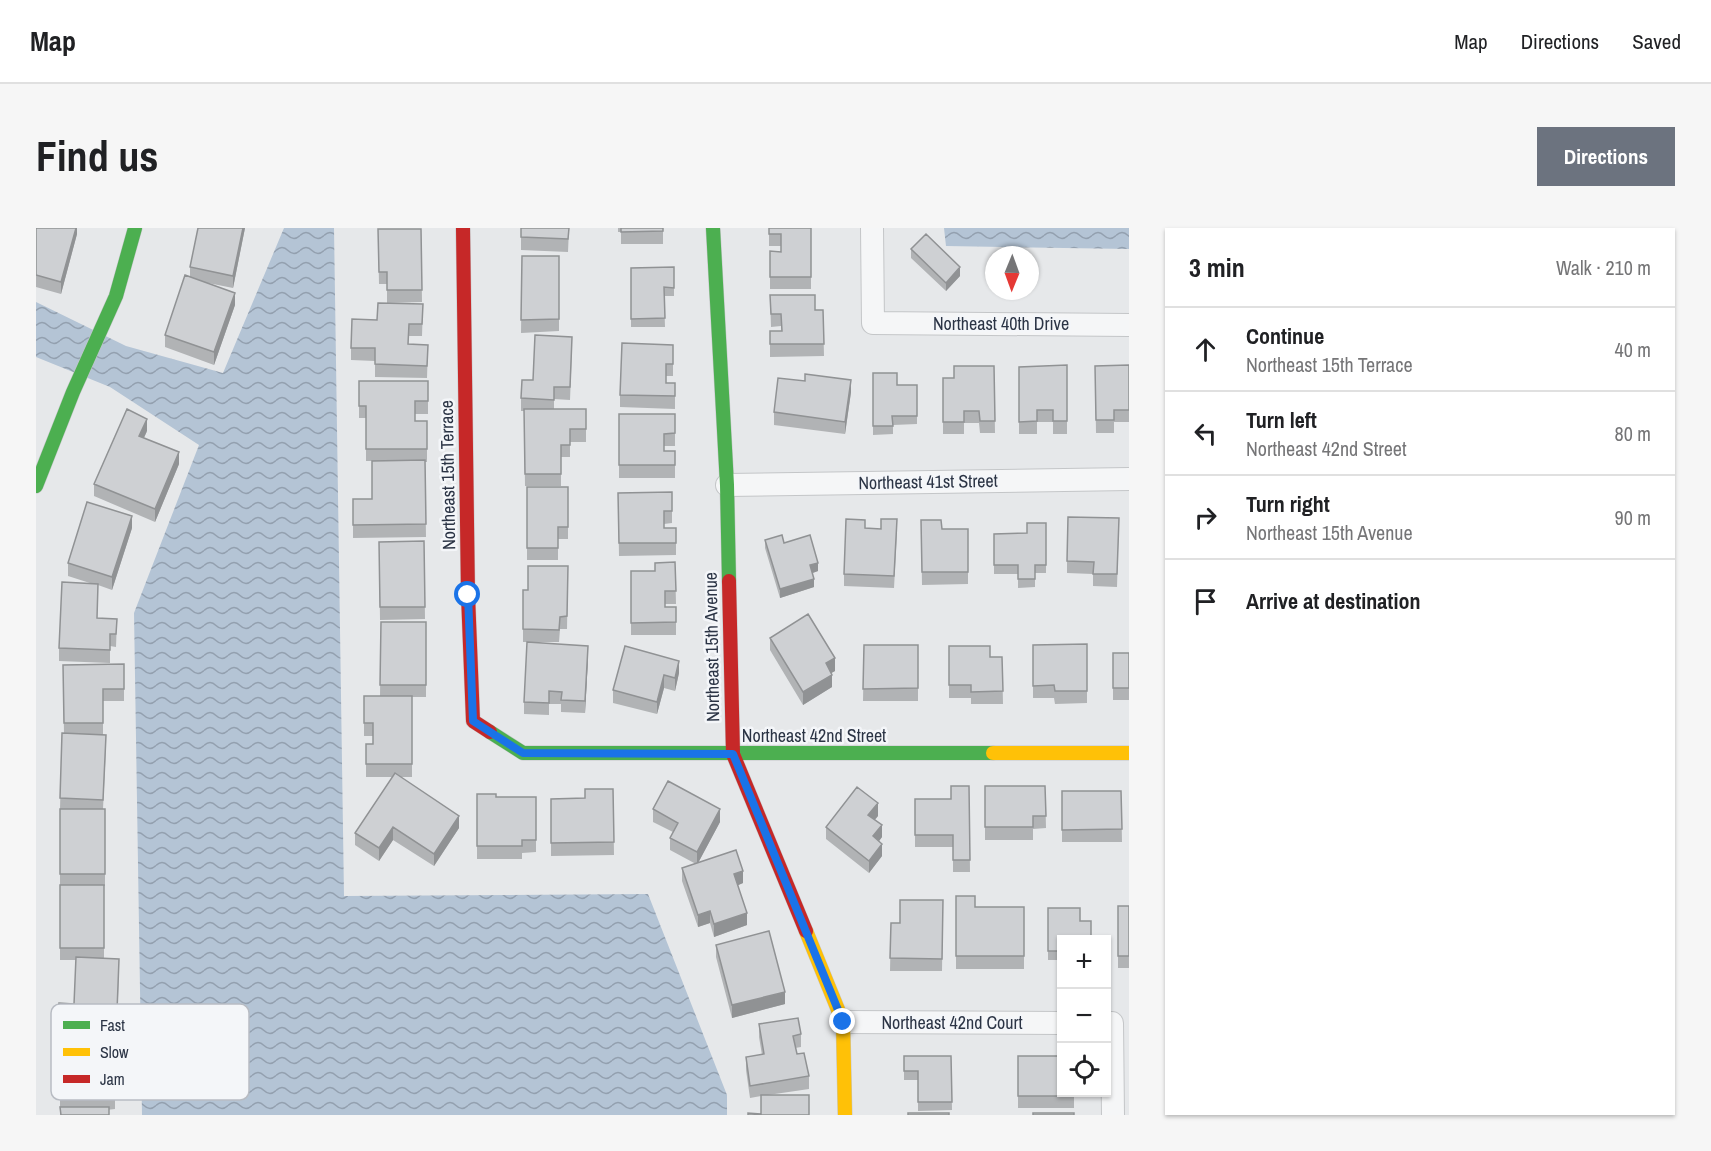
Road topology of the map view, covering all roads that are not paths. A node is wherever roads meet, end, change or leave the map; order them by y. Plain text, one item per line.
1 (135, 228) edge
2 (463, 228) edge
3 (712, 228) edge
4 (872, 228) edge
5 (1129, 325) edge
6 (1129, 480) edge
7 (727, 485) junction
8 (36, 486) edge
9 (473, 721) joint
10 (1129, 753) edge
11 (733, 754) junction
12 (843, 1022) junction
13 (1057, 1023) edge
14 (1116, 1023) edge
15 (845, 1115) edge
16 (1113, 1115) edge

1 - 8 street
2 - 9 street, Northeast 15th Terrace
3 - 7 street, Northeast 15th Avenue
4 - 5 street, Northeast 40th Drive
6 - 7 street, Northeast 41st Street
7 - 11 street, Northeast 15th Avenue
9 - 11 street, Northeast 42nd Street
10 - 11 street, Northeast 42nd Street
11 - 12 street, Northeast 15th Avenue
12 - 13 street, Northeast 42nd Court
12 - 15 street, Northeast 15th Avenue
14 - 16 street

